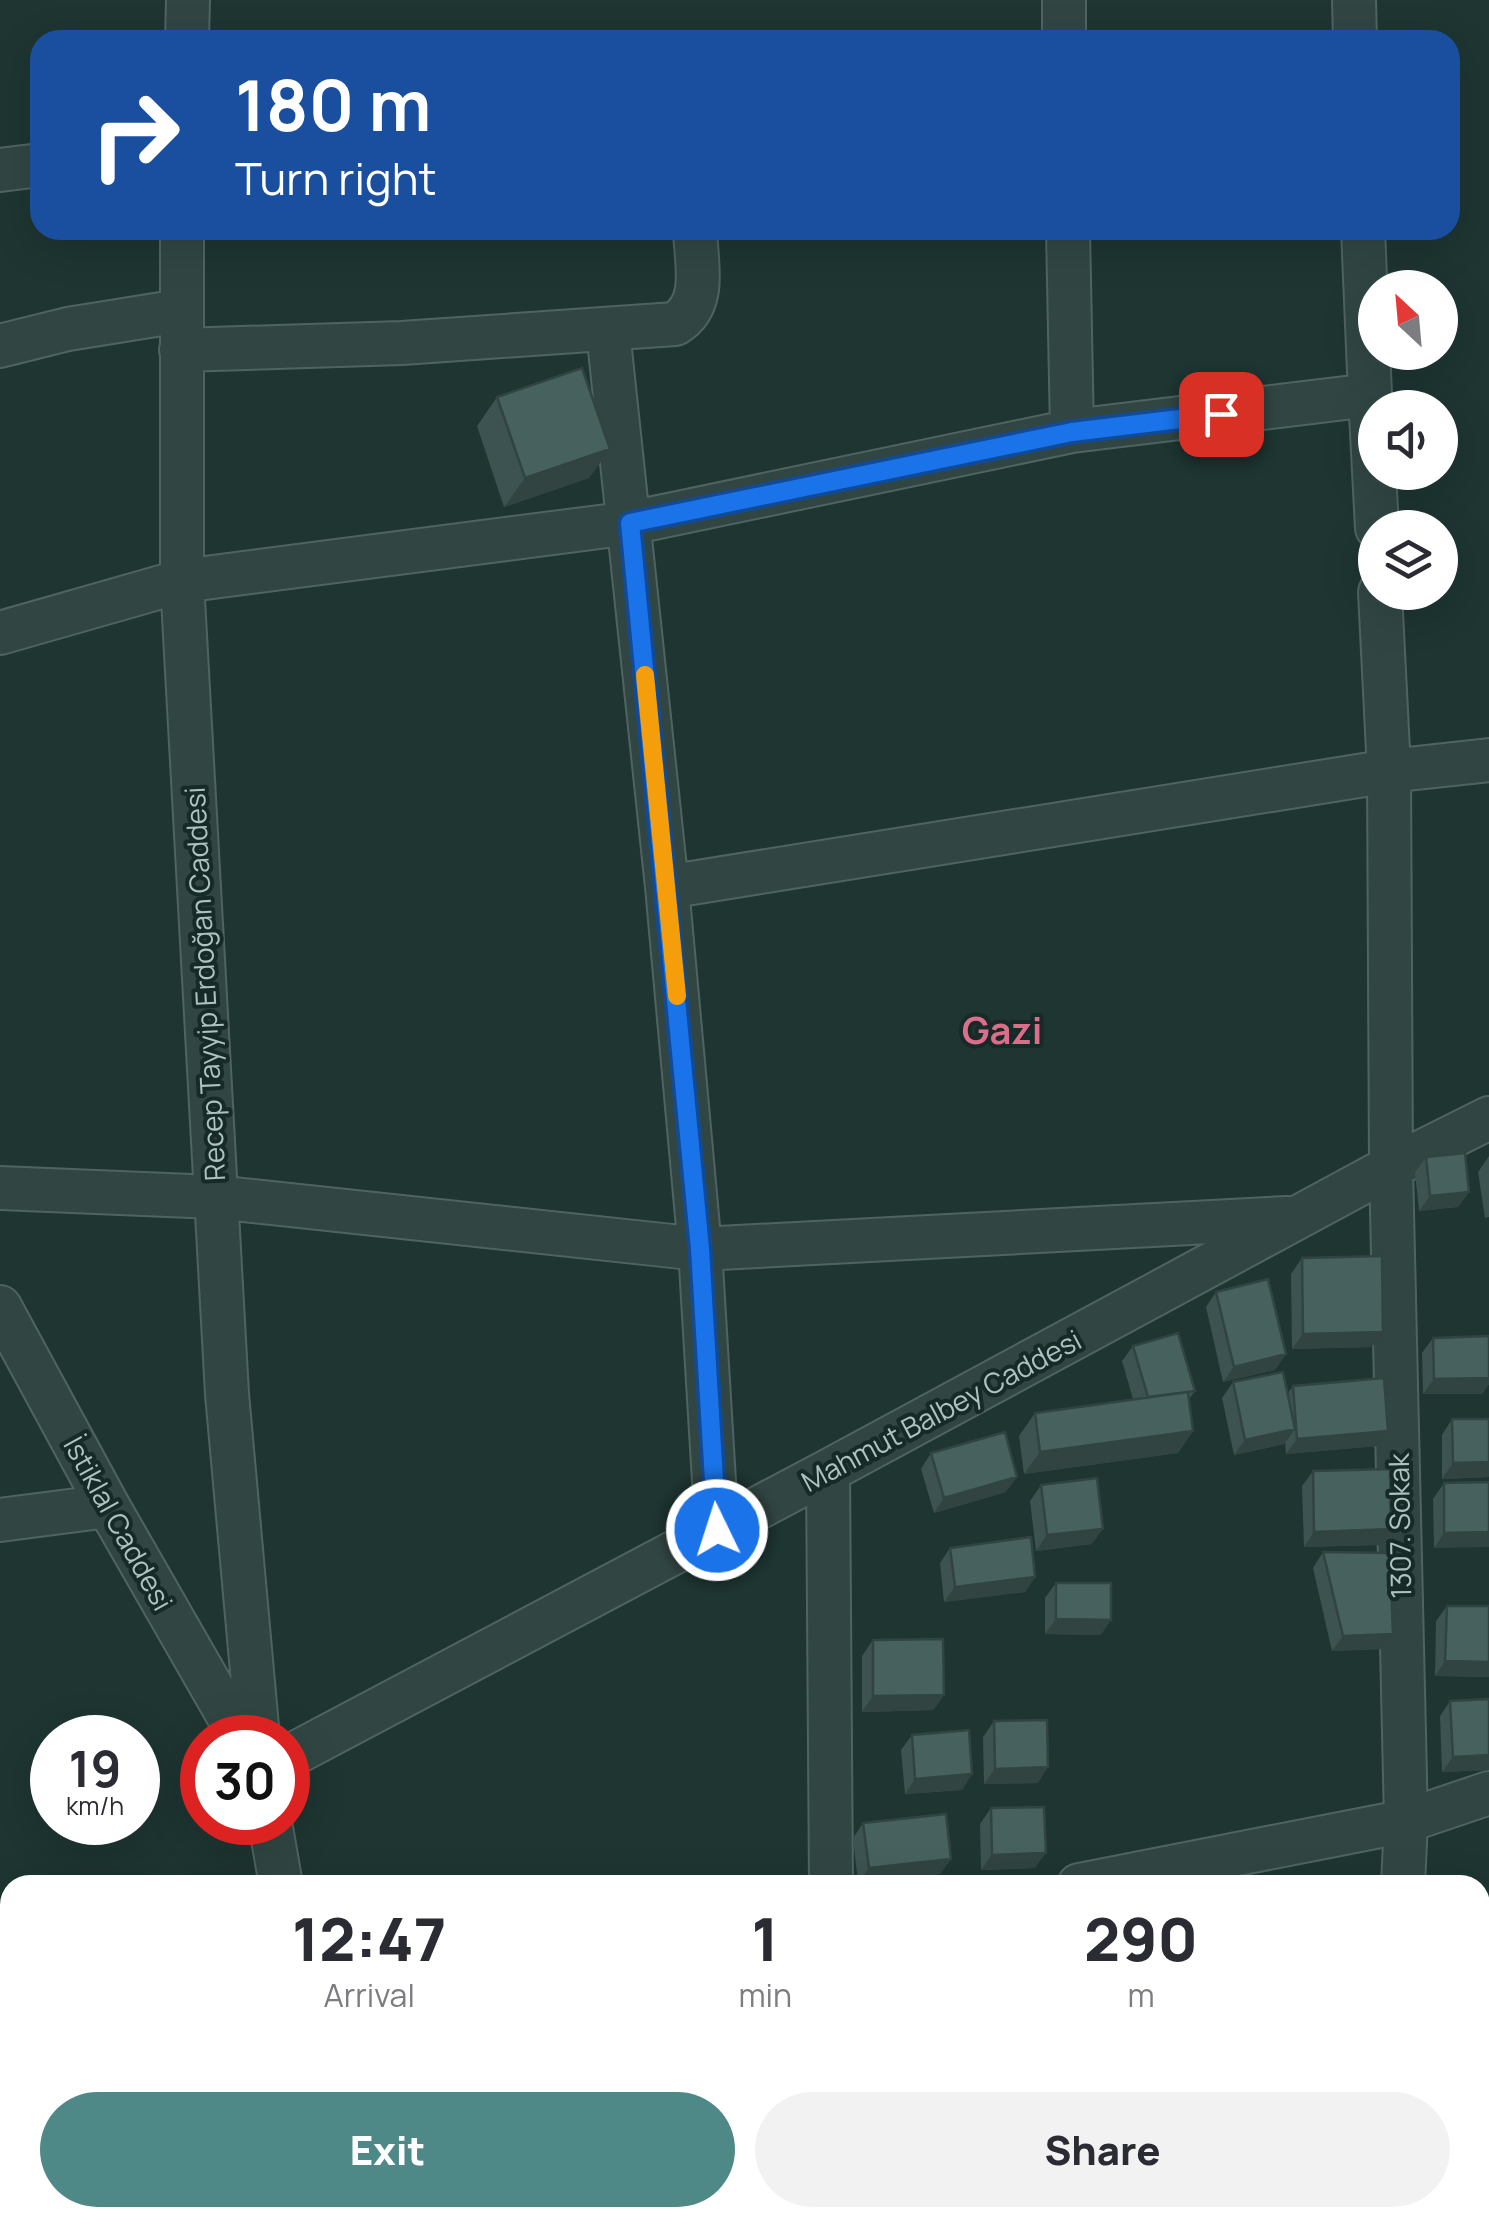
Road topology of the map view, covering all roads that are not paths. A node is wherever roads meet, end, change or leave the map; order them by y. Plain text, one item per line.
1 (188, 0) edge
2 (1064, 0) edge
3 (1354, 0) edge
4 (187, 30) edge
5 (1064, 30) edge
6 (1355, 30) edge
7 (30, 166) edge
8 (0, 170) edge
9 (182, 240) edge
10 (695, 240) edge
11 (1068, 240) edge
12 (1363, 240) edge
13 (181, 330) junction
14 (608, 331) junction
15 (0, 346) edge
16 (1370, 390) edge
17 (1358, 397) edge
18 (1072, 432) junction
19 (630, 523) junction
20 (182, 581) junction
21 (1381, 610) edge
22 (0, 633) edge
23 (1489, 760) edge
24 (1390, 772) junction
25 (667, 887) junction
26 (1489, 1118) edge
27 (1391, 1167) junction
28 (0, 1188) edge
29 (216, 1196) junction
30 (1297, 1218) junction
31 (700, 1249) junction
32 (1, 1312) edge
33 (828, 1472) junction
34 (108, 1506) junction
35 (0, 1520) edge
36 (717, 1530) junction
37 (229, 1715) edge
38 (256, 1715) edge
39 (310, 1745) edge
40 (1489, 1793) edge
41 (1406, 1821) junction
42 (274, 1845) edge
43 (280, 1875) edge
44 (831, 1875) edge
45 (1131, 1875) edge
46 (1404, 1875) edge

1 - 4 street
2 - 5 street
3 - 6 street
7 - 8 street
9 - 13 street, Recep Tayyip Erdoğan Caddesi
10 - 14 street
11 - 18 street
12 - 16 street
13 - 14 street
13 - 15 street
13 - 20 street, Recep Tayyip Erdoğan Caddesi
14 - 19 street
17 - 18 street
18 - 19 street
19 - 20 street
19 - 25 street
20 - 22 street
20 - 29 street, Recep Tayyip Erdoğan Caddesi
21 - 24 street, 1307. Sokak
23 - 24 street
24 - 25 street
24 - 27 street, 1307. Sokak
25 - 31 street
26 - 27 street, Mahmut Balbey Caddesi
27 - 30 street, Mahmut Balbey Caddesi
27 - 41 street, 1307. Sokak
28 - 29 street
29 - 31 street
29 - 38 street, Recep Tayyip Erdoğan Caddesi
30 - 31 street
30 - 33 street, Mahmut Balbey Caddesi
31 - 36 street
32 - 34 street, İstiklal Caddesi
33 - 36 street, Mahmut Balbey Caddesi
33 - 44 street
34 - 35 street
34 - 37 street, İstiklal Caddesi
36 - 39 street, Mahmut Balbey Caddesi
40 - 41 street
41 - 45 street
41 - 46 street, 1307. Sokak
42 - 43 street

